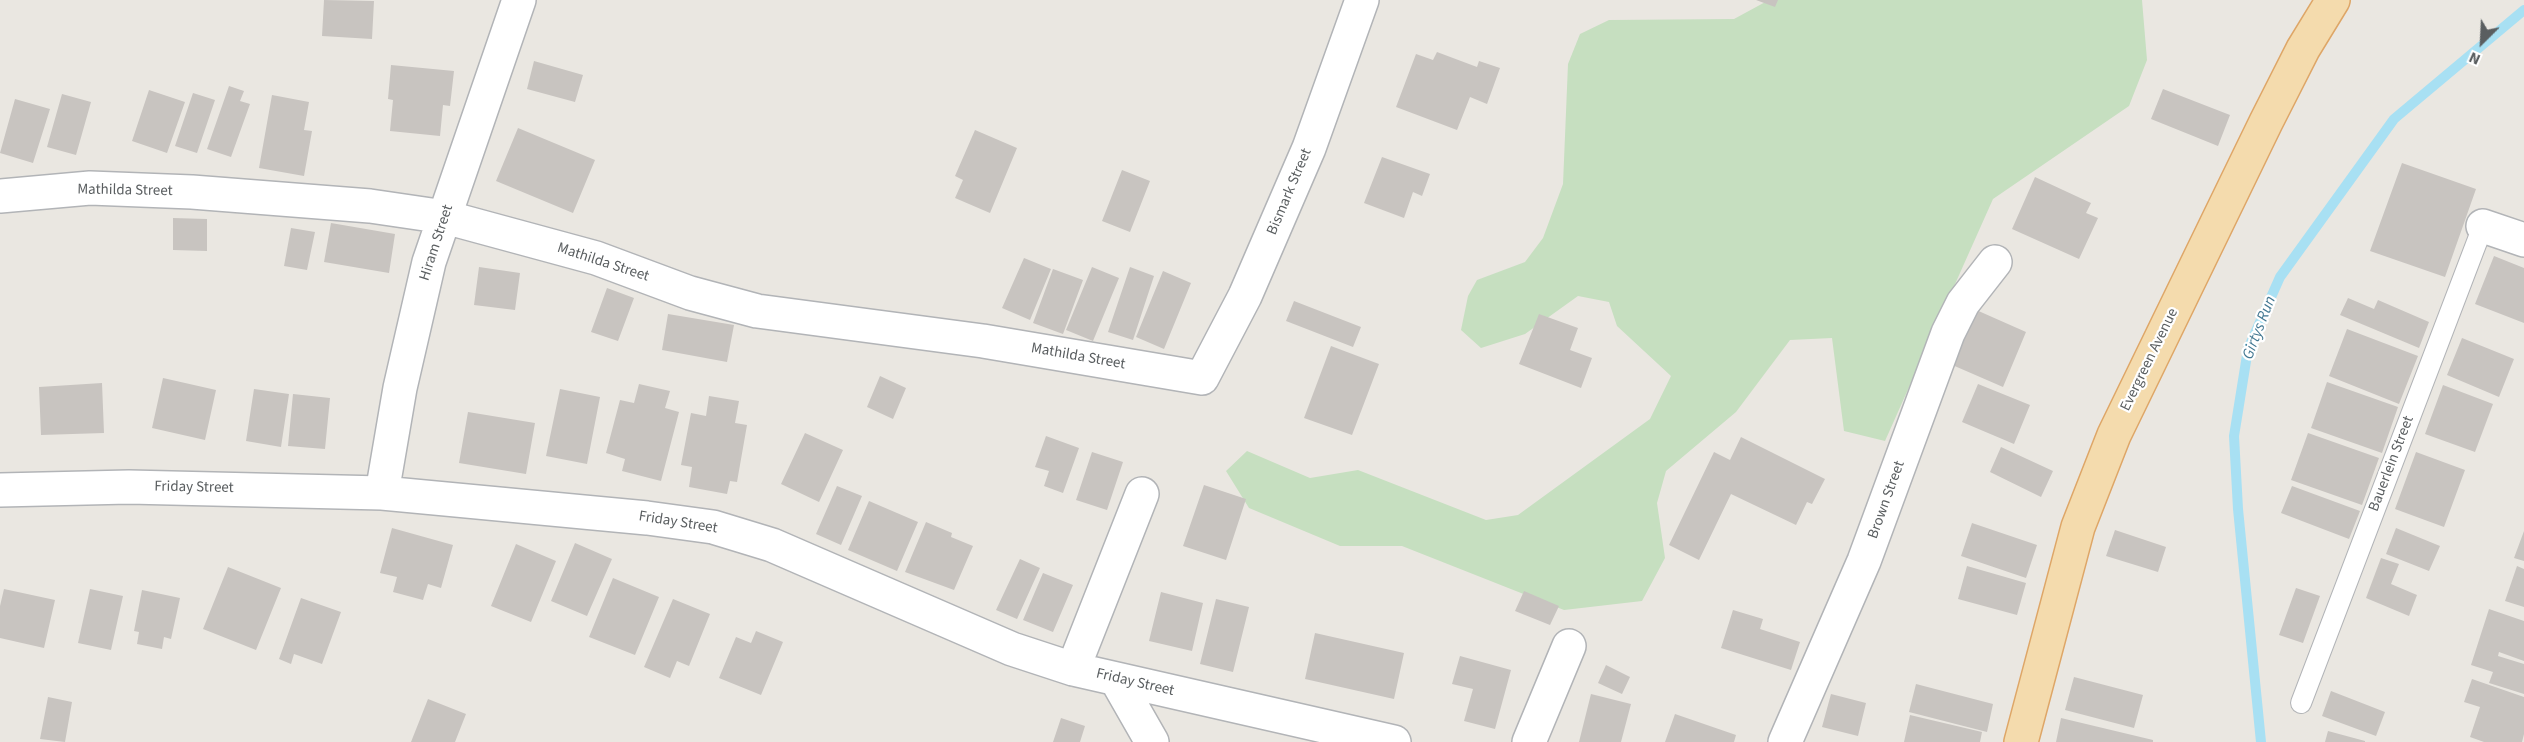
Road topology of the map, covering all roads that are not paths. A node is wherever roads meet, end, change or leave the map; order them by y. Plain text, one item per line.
1 (519, 0) edge
2 (1362, 0) edge
3 (2333, 0) edge
4 (0, 196) edge
5 (445, 217) junction
6 (2483, 226) joint
7 (2524, 240) edge
8 (1995, 262) dead end
9 (1202, 378) joint
10 (0, 490) edge
11 (382, 493) junction
12 (1142, 494) dead end
13 (1569, 646) dead end
14 (1073, 669) junction
15 (1116, 679) junction
16 (2301, 703) dead end
17 (1152, 742) edge
18 (1394, 742) edge
19 (1529, 742) edge
20 (1785, 742) edge
21 (2021, 742) edge

1 - 5 street, Hiram Street
2 - 9 street, Bismark Street
3 - 21 main road, Evergreen Avenue
4 - 5 street, Mathilda Street
5 - 9 street, Mathilda Street
5 - 11 street, Hiram Street
6 - 7 street
6 - 16 lane, Bauerlein Street
8 - 20 street, Brown Street
10 - 11 street, Friday Street
11 - 14 street, Friday Street
12 - 14 street
13 - 19 street
14 - 15 street, Friday Street
15 - 17 street
15 - 18 street, Friday Street

